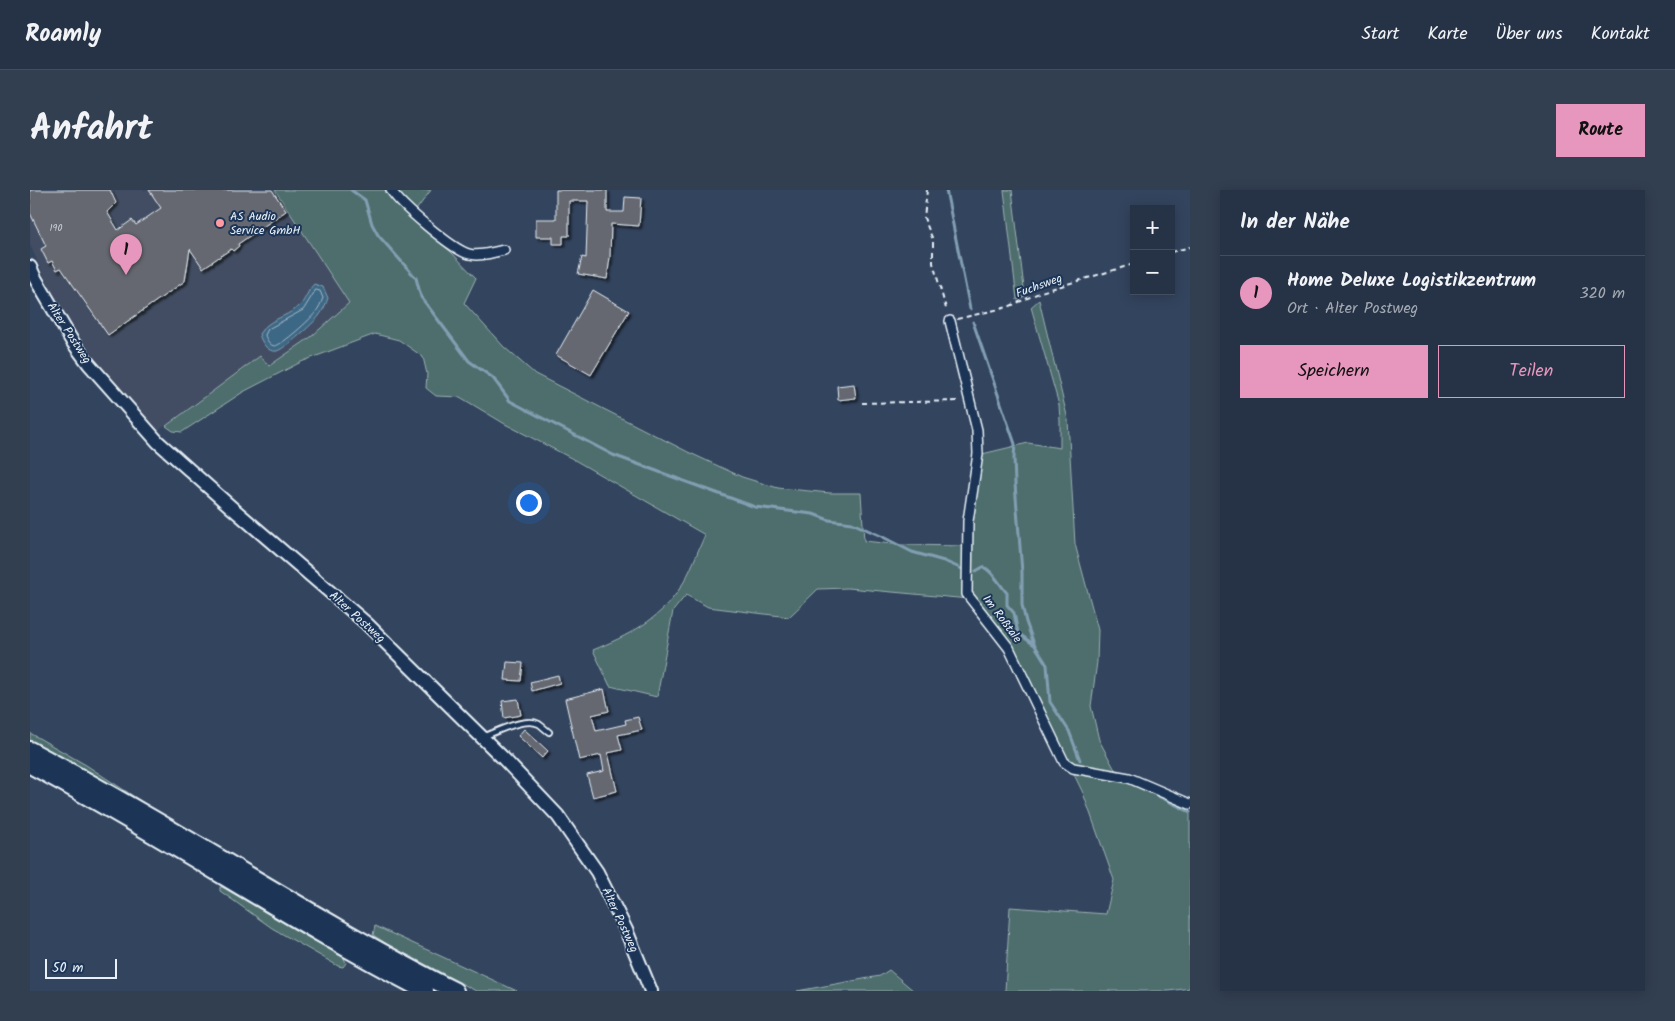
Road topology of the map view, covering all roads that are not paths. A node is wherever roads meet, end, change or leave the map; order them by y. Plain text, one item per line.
1 (391, 190) edge
2 (504, 250) dead end
3 (30, 267) edge
4 (950, 321) road end
5 (549, 732) dead end
6 (482, 737) junction
7 (30, 750) edge
8 (30, 765) edge
9 (1190, 804) edge
10 (425, 991) edge
11 (455, 991) edge
12 (651, 991) edge

1 - 2 street
3 - 6 street, Alter Postweg
4 - 9 street, Im Roßtale
5 - 6 lane
6 - 12 street, Alter Postweg
7 - 11 highway
8 - 10 highway

